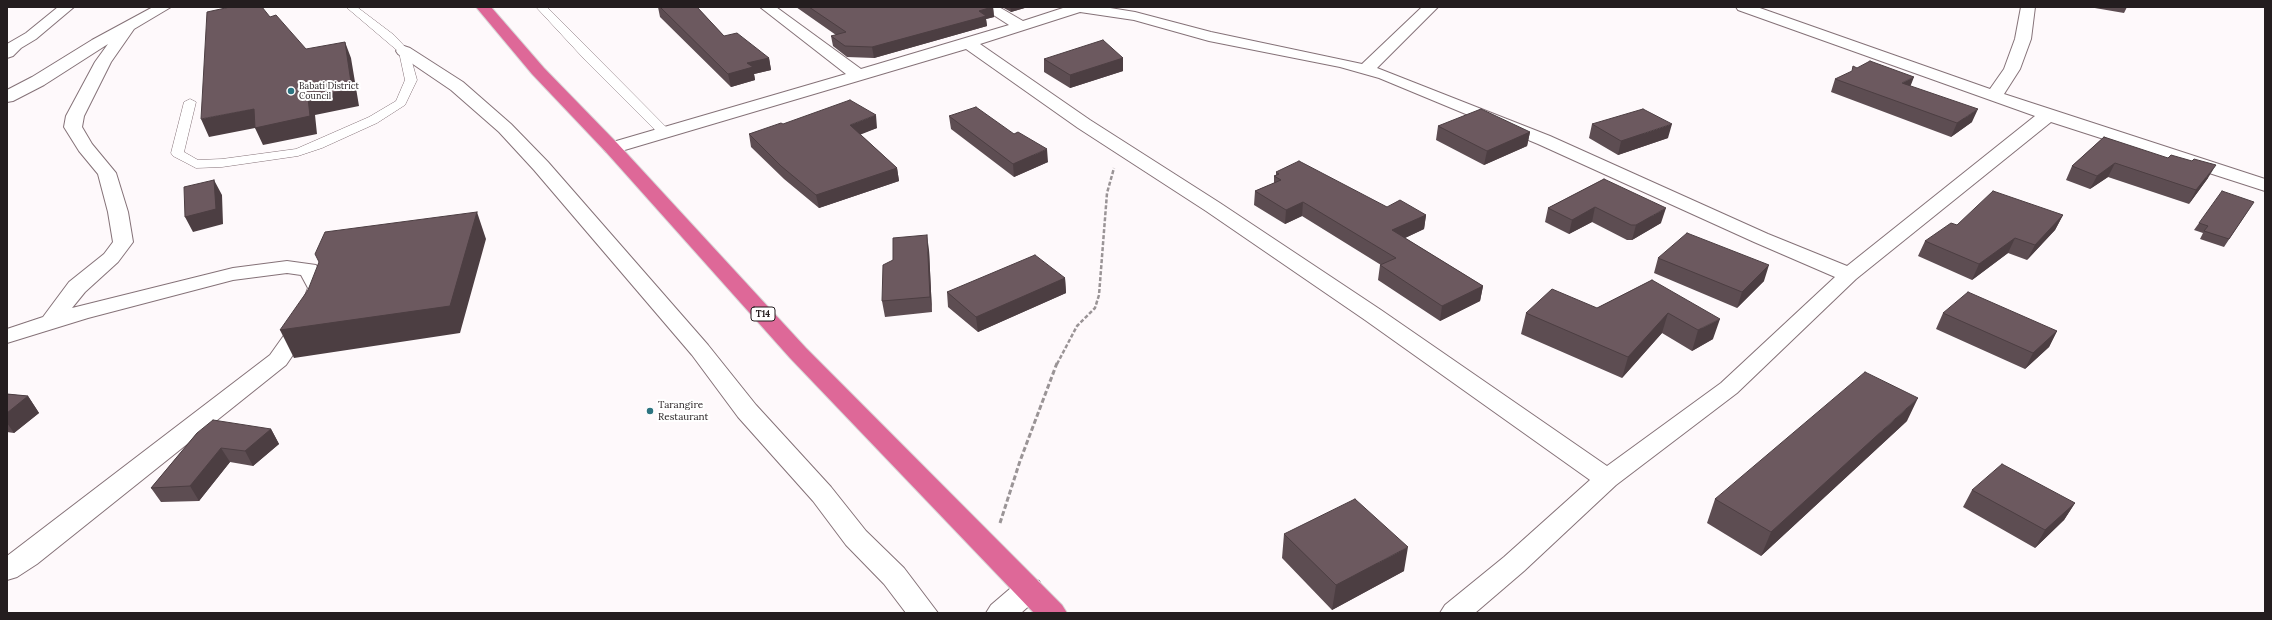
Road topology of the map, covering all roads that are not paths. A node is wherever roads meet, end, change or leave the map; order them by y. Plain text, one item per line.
1 (67, 7) edge
2 (164, 7) edge
3 (351, 7) edge
4 (483, 7) edge
5 (541, 7) edge
6 (767, 7) edge
7 (988, 7) edge
8 (1080, 7) edge
9 (1431, 7) edge
10 (1743, 7) edge
11 (2028, 7) edge
12 (1020, 25) junction
13 (129, 26) junction
14 (968, 43) junction
15 (404, 51) junction
16 (7, 53) edge
17 (1366, 70) junction
18 (857, 74) junction
19 (1994, 96) junction
20 (7, 97) edge
21 (190, 102) dead end
22 (2048, 115) junction
23 (664, 132) junction
24 (612, 148) junction
25 (2265, 185) edge
26 (1849, 275) junction
27 (51, 322) junction
28 (7, 336) edge
29 (1607, 479) junction
30 (7, 569) edge
31 (1029, 589) junction
32 (923, 613) edge
33 (1000, 613) edge
34 (1052, 613) edge
35 (1455, 613) edge

1 - 16 street
2 - 13 street
3 - 15 lane
4 - 24 highway, T14
5 - 23 lane
6 - 18 street
7 - 12 street
8 - 12 street
8 - 17 street
9 - 17 street
10 - 19 street
11 - 19 street
12 - 14 street
13 - 20 street
13 - 27 street
14 - 18 street
14 - 29 street
15 - 21 lane
15 - 32 street
17 - 26 street
18 - 23 street
19 - 22 street
22 - 25 street
22 - 26 street
23 - 24 street
24 - 31 highway, T14
26 - 29 street
27 - 28 street
27 - 30 street
29 - 35 street
31 - 33 street
31 - 34 highway, T14

